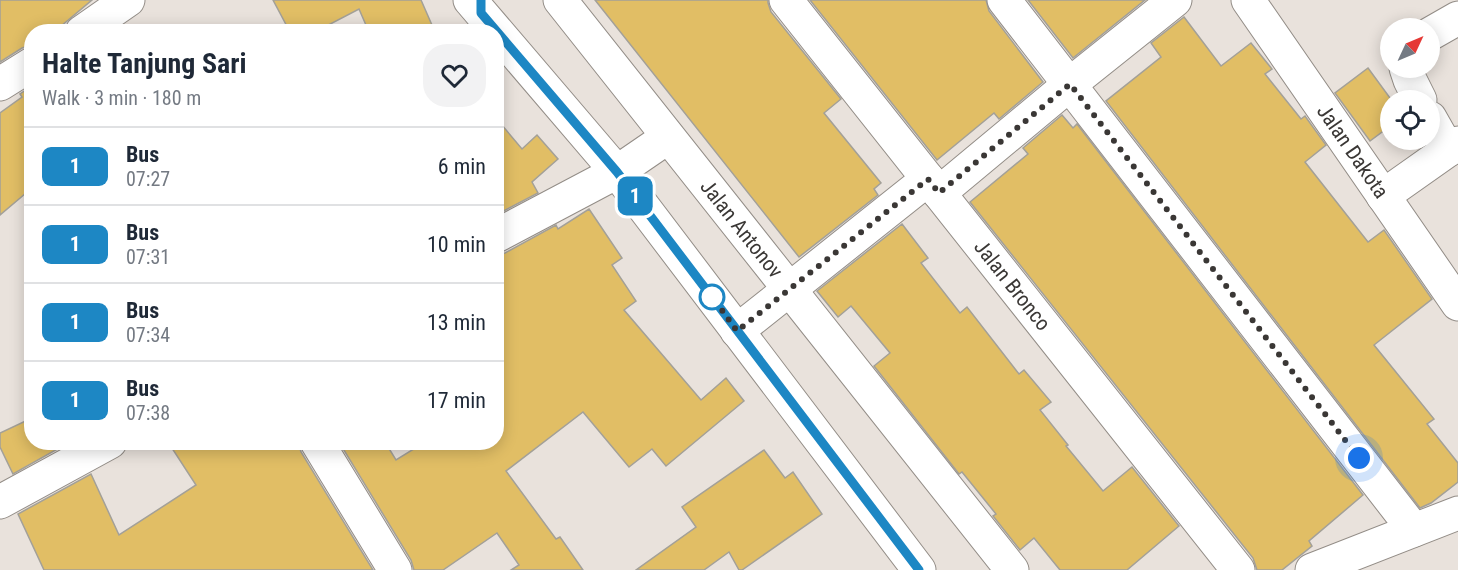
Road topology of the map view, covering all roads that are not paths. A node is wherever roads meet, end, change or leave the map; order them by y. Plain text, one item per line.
1 (128, 0) edge
2 (560, 0) edge
3 (786, 0) edge
4 (1004, 0) edge
5 (1175, 0) edge
6 (1248, 0) edge
7 (477, 4) edge
8 (1458, 18) edge
9 (94, 24) edge
10 (494, 24) edge
11 (1440, 28) edge
12 (504, 36) edge
13 (24, 69) edge
14 (0, 84) edge
15 (1070, 84) junction
16 (1440, 130) edge
17 (668, 137) junction
18 (1453, 146) edge
19 (617, 172) junction
20 (934, 186) junction
21 (1383, 196) junction
22 (504, 232) edge
23 (789, 289) junction
24 (1458, 304) edge
25 (737, 331) junction
26 (95, 450) edge
27 (322, 450) edge
28 (0, 502) edge
29 (1458, 513) edge
30 (1414, 530) junction
31 (395, 570) edge
32 (919, 570) edge
33 (1012, 570) edge
34 (1238, 570) edge
35 (1312, 570) edge

1 - 9 street
2 - 17 street, Jalan Antonov
3 - 20 street, Jalan Bronco
4 - 15 street
5 - 15 street
6 - 21 street, Jalan Dakota
7 - 10 street
8 - 11 street
12 - 19 street
13 - 14 street
15 - 20 street
15 - 30 street
16 - 18 street
17 - 19 street
17 - 23 street, Jalan Antonov
18 - 21 street
19 - 22 street
19 - 25 street
20 - 23 street
20 - 34 street, Jalan Bronco
21 - 24 street, Jalan Dakota
23 - 25 street
23 - 33 street, Jalan Antonov
25 - 32 street
26 - 28 street
27 - 31 street
29 - 30 street
30 - 35 street

